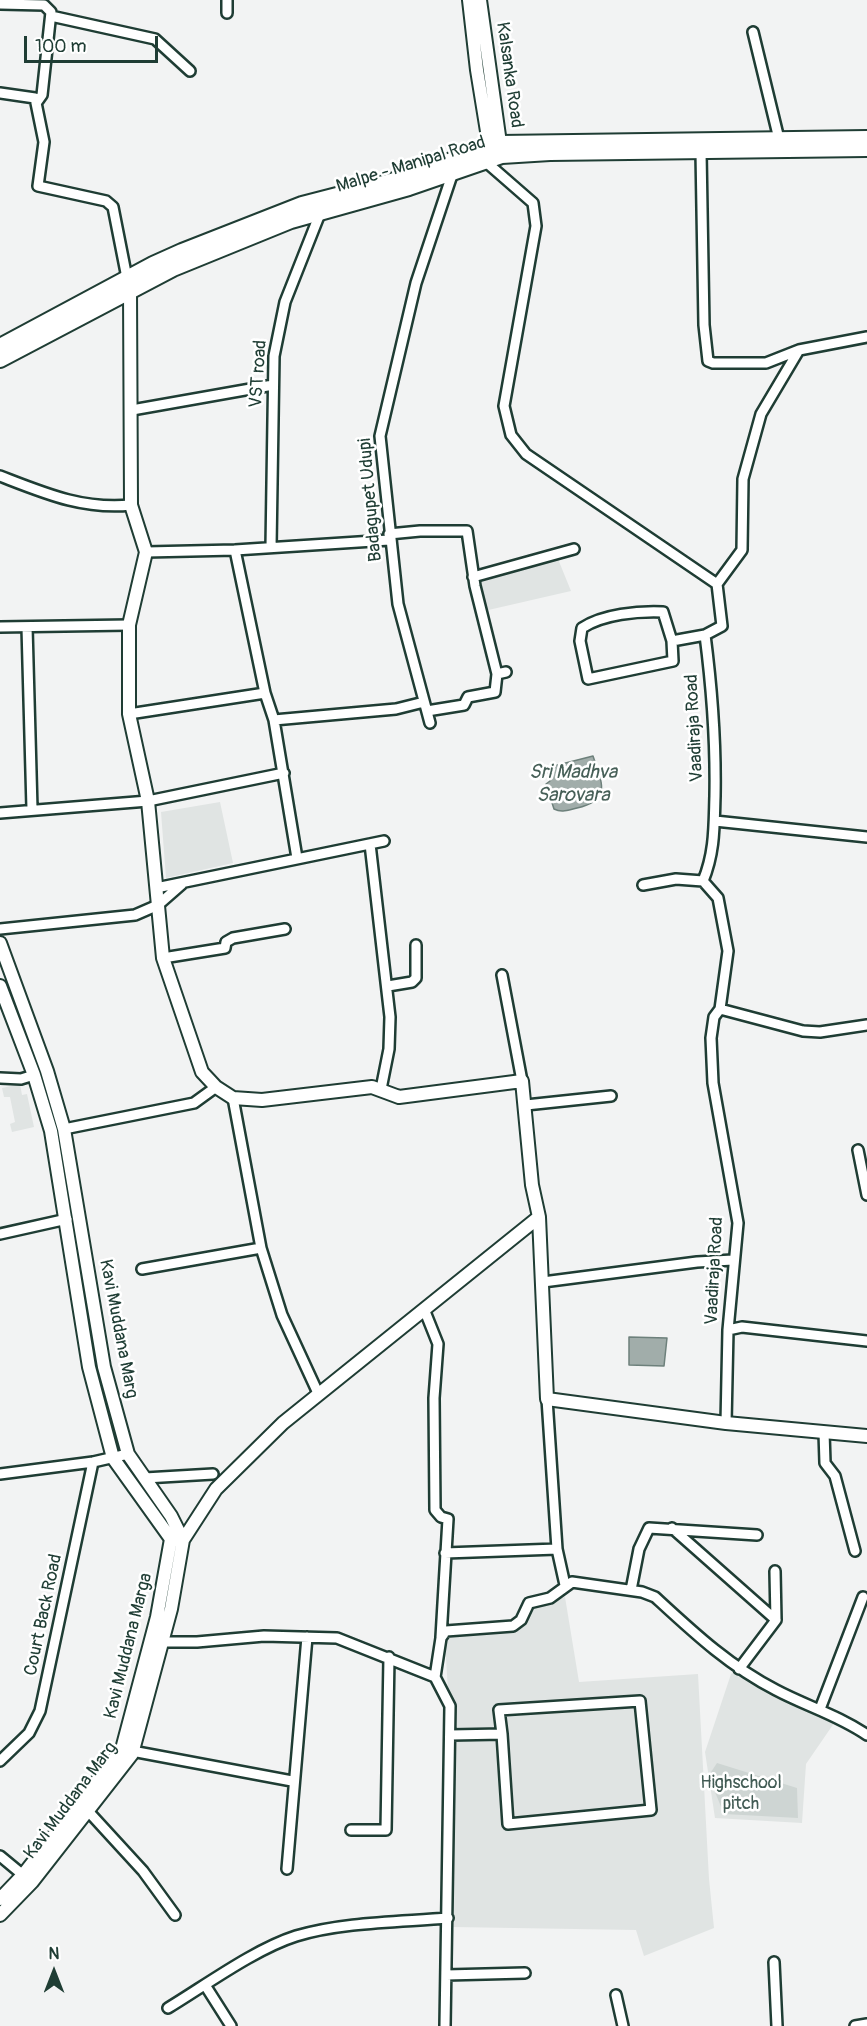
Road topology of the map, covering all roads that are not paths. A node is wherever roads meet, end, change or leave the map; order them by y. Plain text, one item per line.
1 (227, 0) edge
2 (469, 0) edge
3 (480, 0) edge
4 (0, 4) edge
5 (227, 13) dead end
6 (51, 16) junction
7 (753, 32) dead end
8 (190, 71) dead end
9 (0, 93) edge
10 (37, 102) junction
11 (867, 138) edge
12 (779, 139) junction
13 (867, 149) edge
14 (701, 152) junction
15 (494, 153) junction
16 (453, 172) junction
17 (321, 211) junction
18 (129, 285) junction
19 (867, 337) edge
20 (0, 346) edge
21 (799, 350) junction
22 (0, 360) edge
23 (273, 385) junction
24 (132, 410) junction
25 (0, 476) edge
26 (131, 505) junction
27 (389, 537) junction
28 (271, 547) junction
29 (574, 549) dead end
30 (235, 550) junction
31 (146, 552) junction
32 (473, 577) junction
33 (717, 584) junction
34 (129, 625) junction
35 (0, 627) edge
36 (27, 627) junction
37 (705, 635) junction
38 (672, 641) junction
39 (265, 693) junction
40 (425, 706) junction
41 (129, 714) junction
42 (274, 720) junction
43 (430, 723) dead end
44 (284, 773) junction
45 (147, 801) junction
46 (32, 809) junction
47 (0, 813) edge
48 (715, 821) junction
49 (867, 837) edge
50 (384, 841) dead end
51 (370, 844) junction
52 (297, 858) junction
53 (703, 881) junction
54 (185, 882) junction
55 (643, 885) dead end
56 (156, 888) junction
57 (158, 905) junction
58 (0, 929) edge
59 (285, 929) dead end
60 (0, 943) edge
61 (416, 945) dead end
62 (163, 958) junction
63 (502, 975) dead end
64 (0, 986) edge
65 (388, 986) junction
66 (720, 1009) junction
67 (867, 1025) edge
68 (34, 1075) junction
69 (0, 1078) edge
70 (522, 1081) junction
71 (216, 1087) junction
72 (381, 1089) junction
73 (611, 1096) dead end
74 (233, 1098) junction
75 (526, 1105) junction
76 (64, 1129) junction
77 (858, 1150) dead end
78 (867, 1195) edge
79 (539, 1217) junction
80 (67, 1219) junction
81 (0, 1234) edge
82 (261, 1248) junction
83 (733, 1260) junction
84 (142, 1269) dead end
85 (543, 1282) junction
86 (424, 1309) junction
87 (728, 1330) junction
88 (867, 1341) edge
89 (318, 1394) junction
90 (547, 1399) junction
91 (726, 1423) junction
92 (824, 1432) junction
93 (867, 1436) edge
94 (128, 1454) junction
95 (113, 1458) junction
96 (93, 1462) junction
97 (0, 1474) edge
98 (213, 1474) dead end
99 (145, 1478) junction
100 (672, 1528) junction
101 (757, 1535) dead end
102 (177, 1540) junction
103 (557, 1549) junction
104 (855, 1551) dead end
105 (445, 1553) junction
106 (775, 1571) dead end
107 (565, 1584) junction
108 (631, 1590) junction
109 (863, 1597) dead end
110 (776, 1620) junction
111 (307, 1636) junction
112 (441, 1638) junction
113 (163, 1642) junction
114 (389, 1657) junction
115 (739, 1669) junction
116 (435, 1677) junction
117 (820, 1708) junction
118 (502, 1734) junction
119 (451, 1735) junction
120 (867, 1735) edge
121 (132, 1751) junction
122 (0, 1761) edge
123 (292, 1781) junction
124 (88, 1811) junction
125 (351, 1830) dead end
126 (0, 1857) edge
127 (287, 1869) dead end
128 (23, 1875) junction
129 (0, 1899) edge
130 (0, 1915) edge
131 (175, 1915) dead end
132 (448, 1918) junction
133 (774, 1962) dead end
134 (525, 1973) dead end
135 (446, 1975) junction
136 (205, 1985) junction
137 (616, 1995) dead end
138 (168, 2008) dead end
139 (867, 2024) edge
140 (231, 2026) edge
141 (445, 2026) edge
142 (623, 2026) edge
143 (777, 2026) edge
144 (855, 2026) edge

1 - 5 street
2 - 15 main road
3 - 15 main road, Kalsanka Road
4 - 6 street
6 - 8 street
6 - 10 street
7 - 12 street
9 - 10 street
10 - 18 street
11 - 12 highway, Malpe - Manipal Road
12 - 15 highway, Malpe - Manipal Road
13 - 14 highway, Malpe - Manipal Road
14 - 15 highway, Malpe - Manipal Road
14 - 21 street
15 - 16 highway, Malpe - Manipal Road
15 - 18 highway, Malpe - Manipal Road
15 - 33 street
16 - 17 highway, Malpe - Manipal Road
16 - 27 street, Badagupet Udupi
17 - 18 highway, Malpe - Manipal Road
17 - 23 street, VST road
18 - 20 highway, Malpe - Manipal Road
18 - 22 highway, Malpe - Manipal Road
18 - 24 main road
19 - 21 street
21 - 33 street
23 - 24 street
23 - 28 street, VST road
24 - 26 main road
25 - 26 street
26 - 31 main road
27 - 28 street
27 - 32 street
27 - 40 street, Badagupet Udupi
28 - 30 street
29 - 32 street
30 - 31 street
30 - 39 street
31 - 34 main road
32 - 40 street
33 - 37 street
34 - 36 street
34 - 41 main road
35 - 36 street
36 - 46 street
37 - 38 street
37 - 48 street, Vaadiraja Road
38 - 38 street
39 - 41 street
39 - 42 street
40 - 42 street
40 - 43 street, Badagupet Udupi
41 - 45 main road
42 - 44 street
44 - 45 street
44 - 52 street
45 - 46 street
45 - 56 main road
46 - 47 street
48 - 49 street
48 - 53 street, Vaadiraja Road
50 - 51 street
51 - 52 street
51 - 65 street
52 - 54 street
53 - 55 street
53 - 66 street, Vaadiraja Road
54 - 56 street
54 - 57 street
56 - 57 main road
57 - 58 street
57 - 62 main road
59 - 62 street
60 - 76 main road, Kavi Muddana Marg
61 - 65 street
62 - 71 main road
63 - 70 street
64 - 68 main road, Kavi Muddana Marg
65 - 72 street
66 - 67 street
66 - 83 street, Vaadiraja Road
68 - 69 street
68 - 80 main road, Kavi Muddana Marg
70 - 72 main road
70 - 75 main road
71 - 74 main road
71 - 76 street
72 - 74 main road
73 - 75 street
74 - 82 street
75 - 79 main road
76 - 94 main road, Kavi Muddana Marg
77 - 78 street
79 - 85 main road
79 - 86 main road
80 - 81 street
80 - 95 main road, Kavi Muddana Marg
82 - 84 street
82 - 89 street
83 - 85 street
83 - 87 street, Vaadiraja Road
85 - 90 main road
86 - 89 main road
86 - 105 street
87 - 88 street
87 - 91 street, Vaadiraja Road
89 - 102 main road
90 - 91 main road
90 - 103 street
91 - 92 main road
92 - 93 main road
92 - 104 street
94 - 95 street
94 - 99 main road, Kavi Muddana Marg
95 - 96 street
95 - 102 main road, Kavi Muddana Marg
96 - 97 street
96 - 122 street, Court Back Road
98 - 99 street
99 - 102 main road, Kavi Muddana Marg
100 - 101 street
100 - 108 street
100 - 110 street
102 - 113 main road, Kavi Muddana Marg
102 - 128 main road, Kavi Muddana Marga
103 - 105 street
103 - 107 street
105 - 112 street
106 - 110 street
107 - 108 street
107 - 112 street
108 - 115 street
109 - 117 street
110 - 115 street
111 - 113 street
111 - 114 street
111 - 123 street
112 - 116 street
113 - 121 main road, Kavi Muddana Marg
114 - 116 street
114 - 125 street
115 - 117 street
116 - 119 street
117 - 120 street
118 - 118 street
118 - 119 street
119 - 132 street
121 - 123 street
121 - 124 main road, Kavi Muddana Marg
123 - 127 street
124 - 130 main road, Kavi Muddana Marg
124 - 131 street
126 - 128 street
128 - 129 main road, Kavi Muddana Marga
132 - 135 street
132 - 136 street
133 - 143 street
134 - 135 street
135 - 141 street
136 - 138 street
136 - 140 street
137 - 142 street
139 - 144 street

